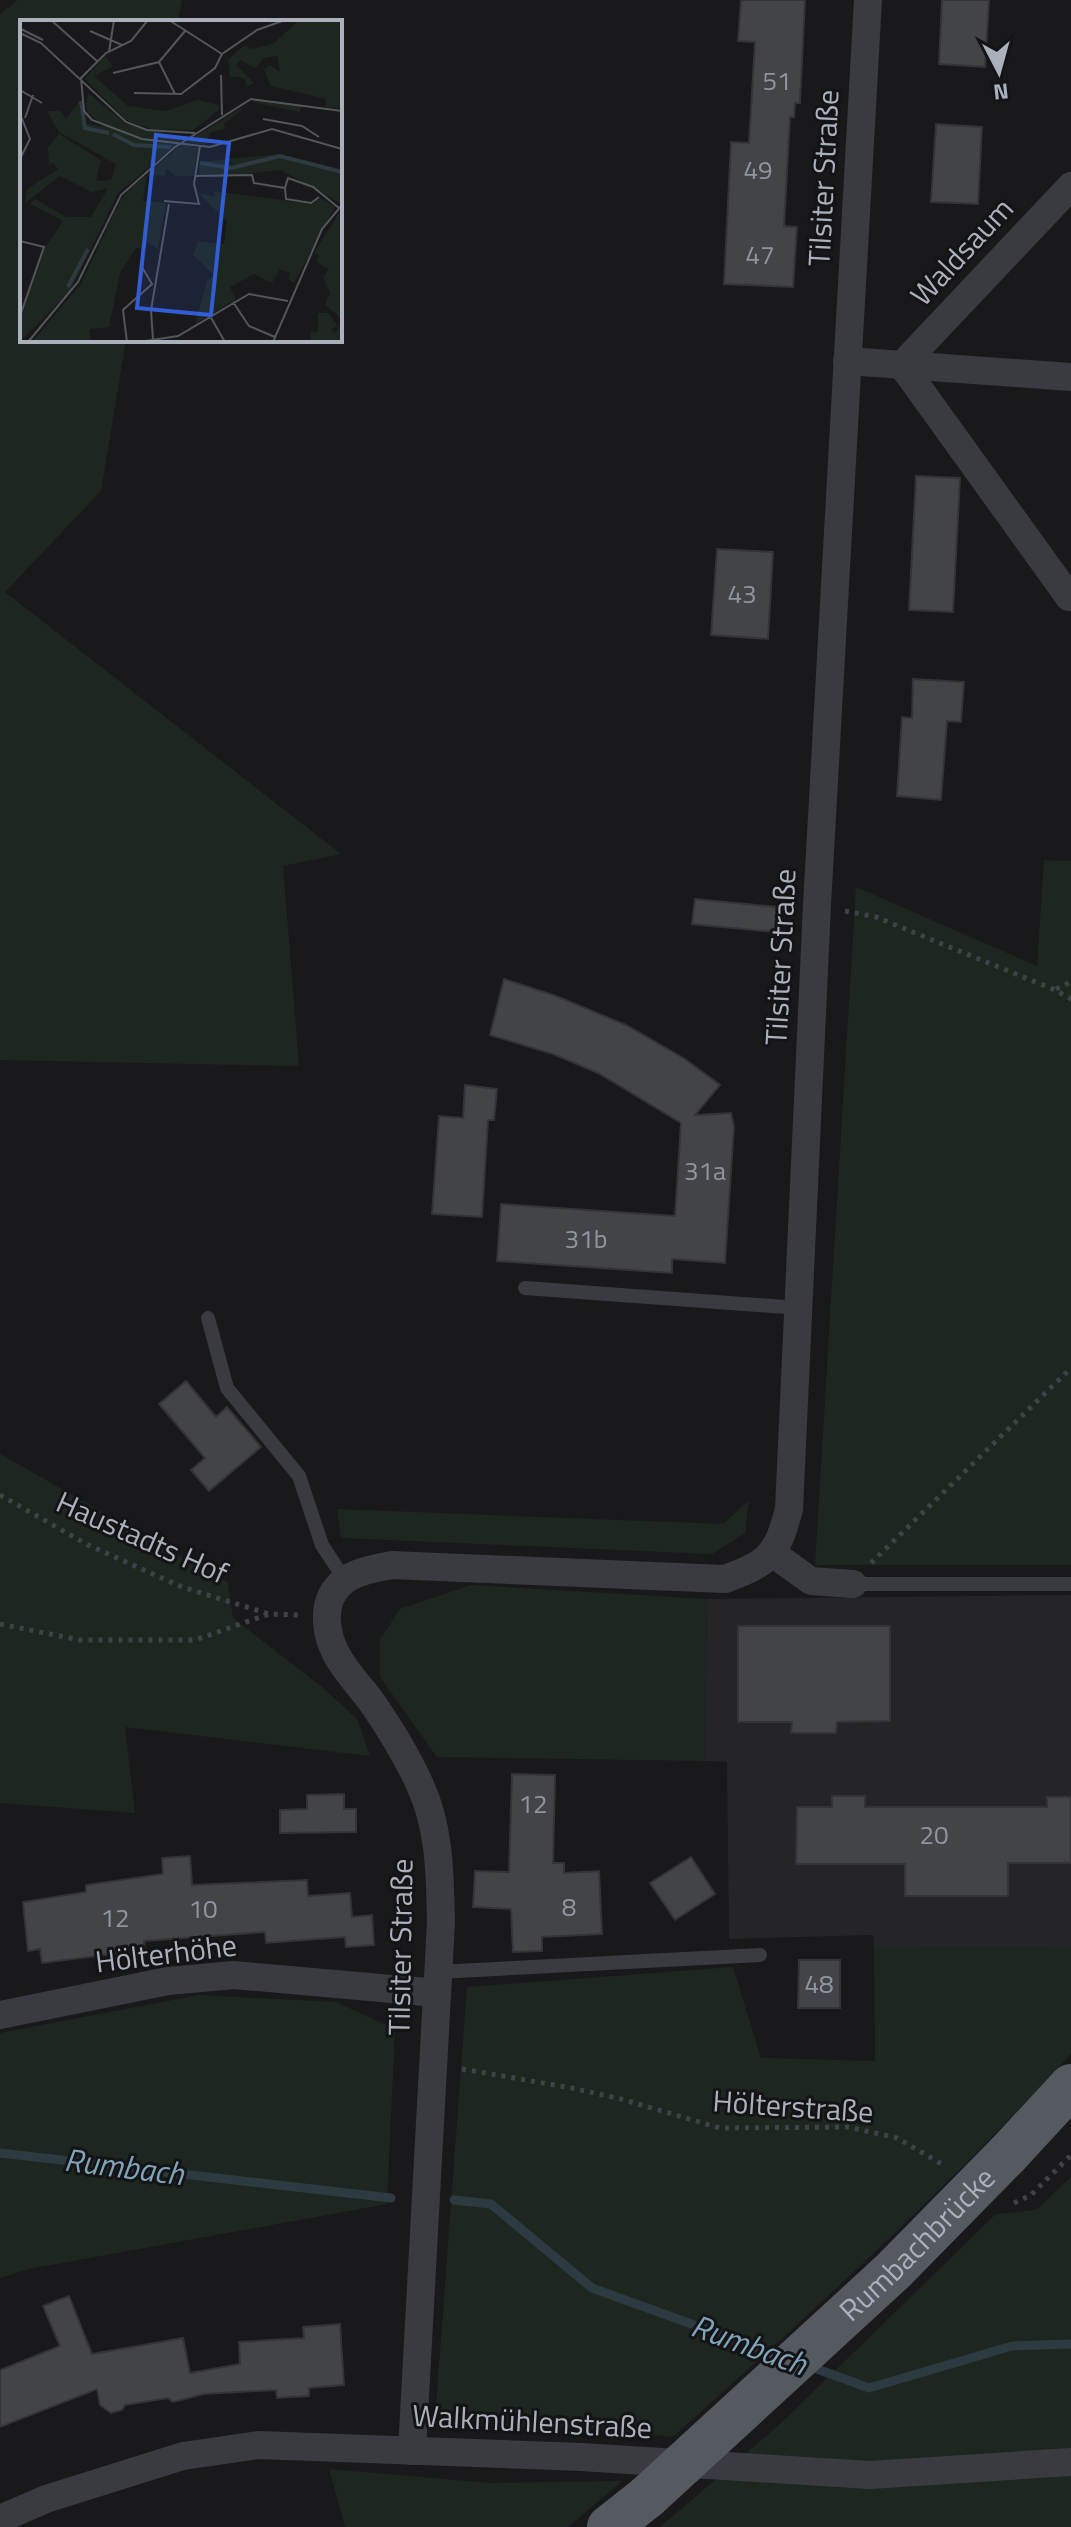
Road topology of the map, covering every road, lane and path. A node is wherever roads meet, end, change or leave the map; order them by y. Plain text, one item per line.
1 (868, 0) edge
2 (1071, 186) edge
3 (847, 361) junction
4 (902, 365) junction
5 (1071, 377) edge
6 (1069, 597) edge
7 (817, 905) junction
8 (1071, 982) edge
9 (1055, 990) junction
10 (1071, 999) edge
11 (525, 1288) dead end
12 (799, 1308) junction
13 (208, 1318) dead end
14 (1071, 1368) edge
15 (0, 1495) edge
16 (772, 1553) junction
17 (345, 1580) junction
18 (853, 1584) junction
19 (1071, 1584) edge
20 (0, 1624) edge
21 (760, 1955) dead end
22 (437, 1983) junction
23 (0, 2015) edge
24 (433, 2065) junction
25 (1071, 2086) edge
26 (1071, 2155) edge
27 (950, 2169) dead end
28 (1001, 2205) dead end
29 (412, 2451) junction
30 (1071, 2462) edge
31 (0, 2519) edge
32 (609, 2527) edge

1 - 3 street, Tilsiter Straße
2 - 4 street, Waldsaum
3 - 4 street
3 - 7 street, Tilsiter Straße
4 - 5 street
4 - 6 street
7 - 9 path
7 - 12 street, Tilsiter Straße
8 - 9 path
9 - 10 path
11 - 12 lane
12 - 16 street, Tilsiter Straße
13 - 17 lane
14 - 18 path
15 - 20 path, Haustadts Hof
16 - 17 street
16 - 18 street
17 - 22 street, Tilsiter Straße
18 - 19 lane
21 - 22 lane
22 - 23 street, Hölterhöhe
22 - 24 street, Tilsiter Straße
24 - 27 path, Hölterstraße
24 - 29 street, Tilsiter Straße
25 - 32 main road, Rumbachbrücke, bridge
26 - 28 path
29 - 30 street, Walkmühlenstraße
29 - 31 street, Walkmühlenstraße

